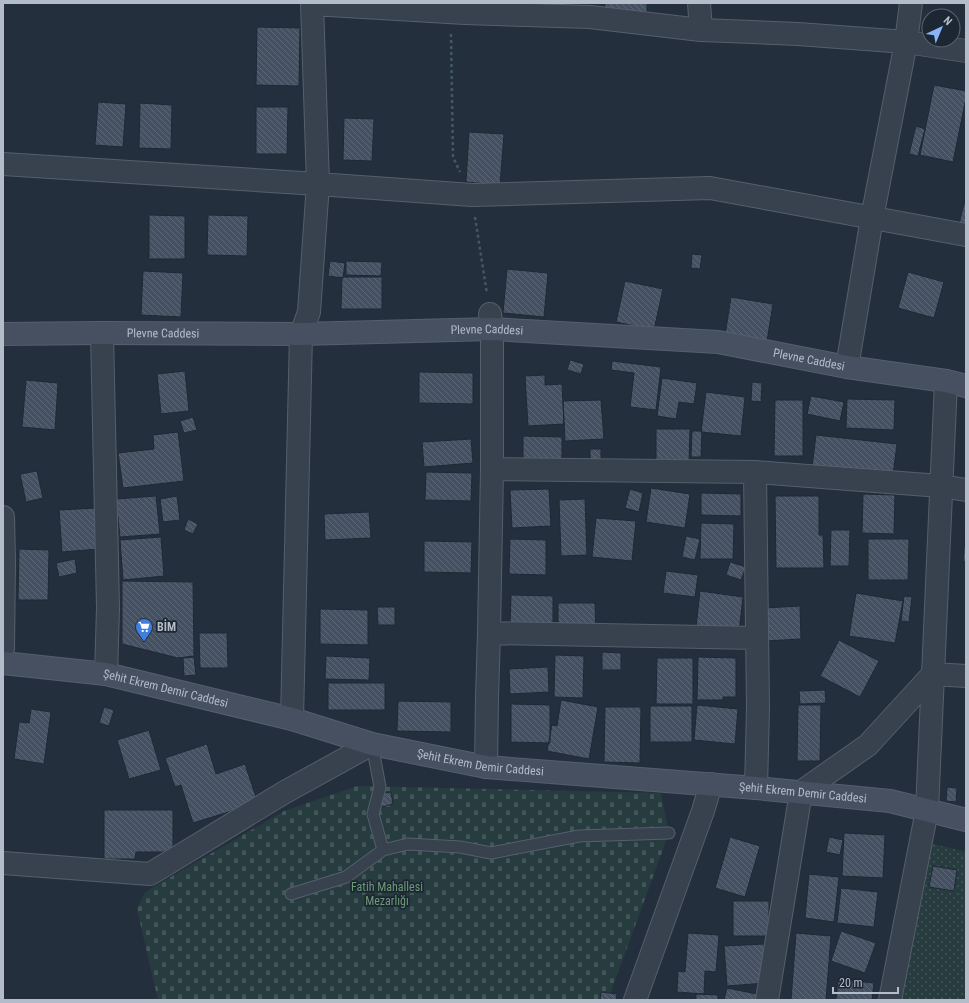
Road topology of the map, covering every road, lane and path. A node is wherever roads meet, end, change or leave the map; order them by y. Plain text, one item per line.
1 (699, 3) edge
2 (911, 3) edge
3 (312, 4) edge
4 (460, 9) edge
5 (590, 10) edge
6 (701, 30) junction
7 (906, 42) junction
8 (966, 51) edge
9 (3, 164) edge
10 (318, 184) junction
11 (472, 195) junction
12 (872, 218) junction
13 (966, 235) edge
14 (491, 322) junction
15 (102, 333) junction
16 (3, 334) edge
17 (301, 334) junction
18 (847, 367) junction
19 (956, 384) edge
20 (492, 469) junction
21 (755, 472) junction
22 (942, 486) junction
23 (966, 490) edge
24 (3, 517) edge
25 (489, 633) junction
26 (757, 638) junction
27 (3, 648) edge
28 (3, 663) edge
29 (106, 674) junction
30 (933, 674) junction
31 (966, 676) edge
32 (292, 719) junction
33 (372, 744) junction
34 (486, 767) junction
35 (711, 784) junction
36 (756, 788) junction
37 (801, 792) junction
38 (927, 810) junction
39 (966, 820) edge
40 (669, 834) dead end
41 (382, 850) junction
42 (3, 863) edge
43 (291, 894) dead end
44 (635, 1000) edge
45 (767, 1000) edge
46 (890, 1000) edge

1 - 6 street
2 - 7 street
3 - 4 street
3 - 10 street
4 - 5 street
4 - 11 path
5 - 6 street
6 - 7 street
7 - 8 street
7 - 12 street
9 - 10 street
10 - 11 street
10 - 17 street
11 - 12 street
11 - 14 path
12 - 13 street
12 - 18 street
14 - 17 street, Plevne Caddesi
14 - 18 street, Plevne Caddesi
14 - 20 street
15 - 16 street, Plevne Caddesi
15 - 17 street, Plevne Caddesi
15 - 29 street
17 - 32 street
18 - 19 street, Plevne Caddesi
19 - 22 street
20 - 21 street
20 - 25 street
21 - 22 street
21 - 26 street
22 - 23 street
22 - 30 street
24 - 27 street
25 - 26 street
25 - 34 street
26 - 36 street
28 - 29 street, Şehit Ekrem Demir Caddesi
29 - 32 street, Şehit Ekrem Demir Caddesi
30 - 31 street
30 - 37 street
30 - 38 street
32 - 33 street, Şehit Ekrem Demir Caddesi
33 - 34 street, Şehit Ekrem Demir Caddesi
33 - 41 lane
33 - 42 street
34 - 35 street, Şehit Ekrem Demir Caddesi
35 - 36 street, Şehit Ekrem Demir Caddesi
35 - 44 street
36 - 37 street, Şehit Ekrem Demir Caddesi
37 - 38 street, Şehit Ekrem Demir Caddesi
37 - 45 street
38 - 39 street, Şehit Ekrem Demir Caddesi
38 - 46 street
40 - 41 lane
41 - 43 lane

